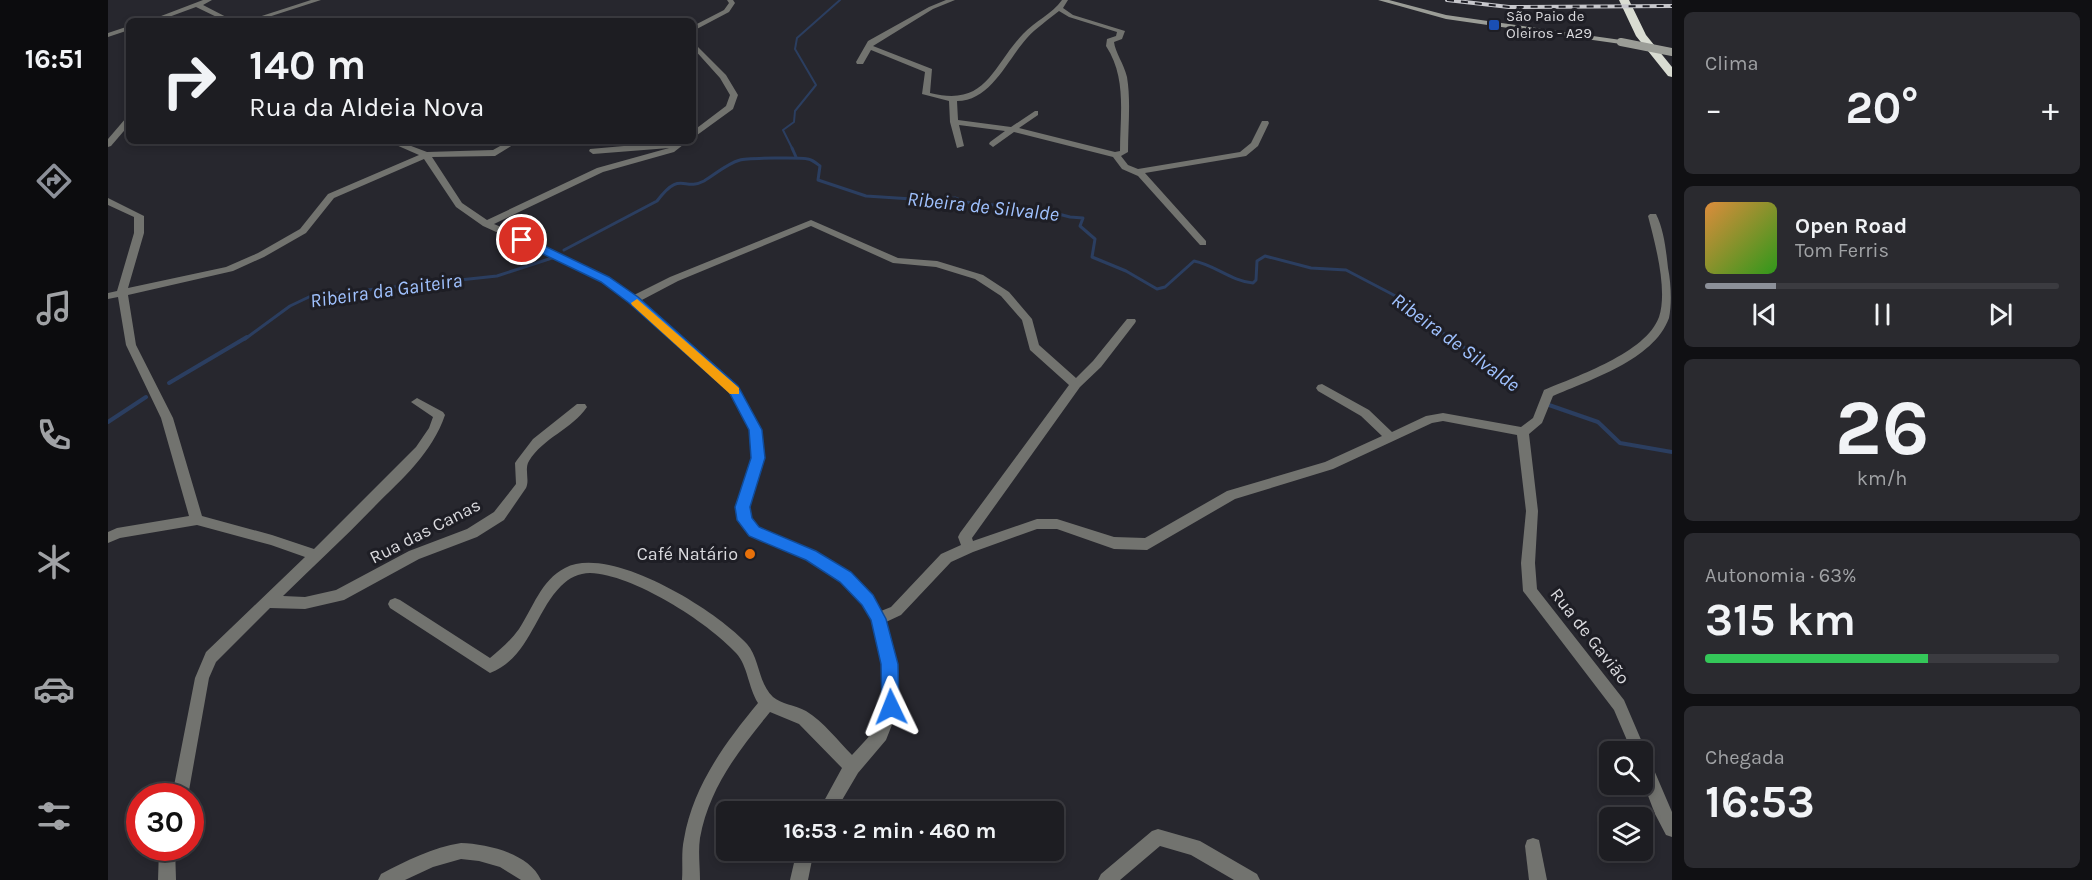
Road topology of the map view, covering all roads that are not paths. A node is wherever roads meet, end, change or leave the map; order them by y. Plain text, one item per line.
1 (209, 0) edge
2 (318, 0) edge
3 (730, 0) edge
4 (951, 0) edge
5 (1065, 0) edge
6 (1381, 0) edge
7 (1624, 0) edge
8 (1634, 0) edge
9 (198, 5) junction
10 (1059, 8) junction
11 (160, 18) edge
12 (225, 18) edge
13 (259, 18) edge
14 (696, 27) edge
15 (126, 29) edge
16 (108, 35) edge
17 (696, 47) edge
18 (869, 47) junction
19 (1672, 52) edge
20 (860, 62) dead end
21 (1672, 63) edge
22 (1672, 74) edge
23 (953, 100) junction
24 (1035, 113) dead end
25 (954, 122) junction
26 (126, 123) edge
27 (1265, 123) dead end
28 (1012, 129) junction
29 (696, 133) edge
30 (108, 144) edge
31 (398, 144) edge
32 (510, 144) edge
33 (671, 144) edge
34 (680, 144) edge
35 (993, 144) dead end
36 (960, 146) dead end
37 (593, 151) dead end
38 (426, 155) junction
39 (1116, 155) junction
40 (1138, 172) junction
41 (108, 201) edge
42 (1653, 216) dead end
43 (486, 224) junction
44 (1203, 243) dead end
45 (122, 291) junction
46 (108, 296) edge
47 (633, 300) junction
48 (1131, 321) dead end
49 (1077, 384) junction
50 (1322, 388) dead end
51 (417, 402) dead end
52 (581, 407) dead end
53 (1523, 432) junction
54 (1391, 438) junction
55 (197, 520) junction
56 (108, 538) edge
57 (968, 548) junction
58 (317, 556) junction
59 (266, 602) junction
60 (395, 604) dead end
61 (878, 619) junction
62 (768, 702) junction
63 (1635, 741) edge
64 (852, 767) junction
65 (182, 783) edge
66 (1653, 783) edge
67 (832, 801) edge
68 (1672, 829) edge
69 (1533, 846) dead end
70 (167, 861) edge
71 (803, 861) edge
72 (167, 880) edge
73 (387, 880) edge
74 (532, 880) edge
75 (692, 880) edge
76 (799, 880) edge
77 (1107, 880) edge
78 (1251, 880) edge
79 (1538, 880) edge

1 - 9 street
2 - 13 street
3 - 14 street
4 - 18 street
5 - 10 street
6 - 19 main road, bridge
7 - 22 highway
8 - 21 highway
9 - 11 street
9 - 12 street
10 - 23 street
10 - 39 street
15 - 16 street
17 - 29 street
18 - 20 street
18 - 23 street
23 - 25 street
24 - 28 street
25 - 28 street
25 - 36 street
26 - 30 street
27 - 40 street
28 - 35 street
28 - 39 street
31 - 38 street
32 - 38 street
33 - 37 street
34 - 43 street
38 - 43 street
38 - 45 street
39 - 40 street
40 - 44 street
41 - 45 street
42 - 53 street
43 - 47 street
45 - 46 street
45 - 55 street
47 - 49 street
47 - 61 street
48 - 49 street
49 - 57 street
50 - 54 street
51 - 58 street
52 - 59 street, Rua das Canas
53 - 54 street
53 - 63 street, Rua de Gavião
54 - 57 street
55 - 56 street
55 - 58 street
57 - 61 street
58 - 59 street
59 - 65 street
60 - 62 street
61 - 64 street
62 - 64 street
62 - 75 street
64 - 67 street
66 - 68 street
69 - 79 street
70 - 72 street
71 - 76 street
73 - 74 street
77 - 78 street

